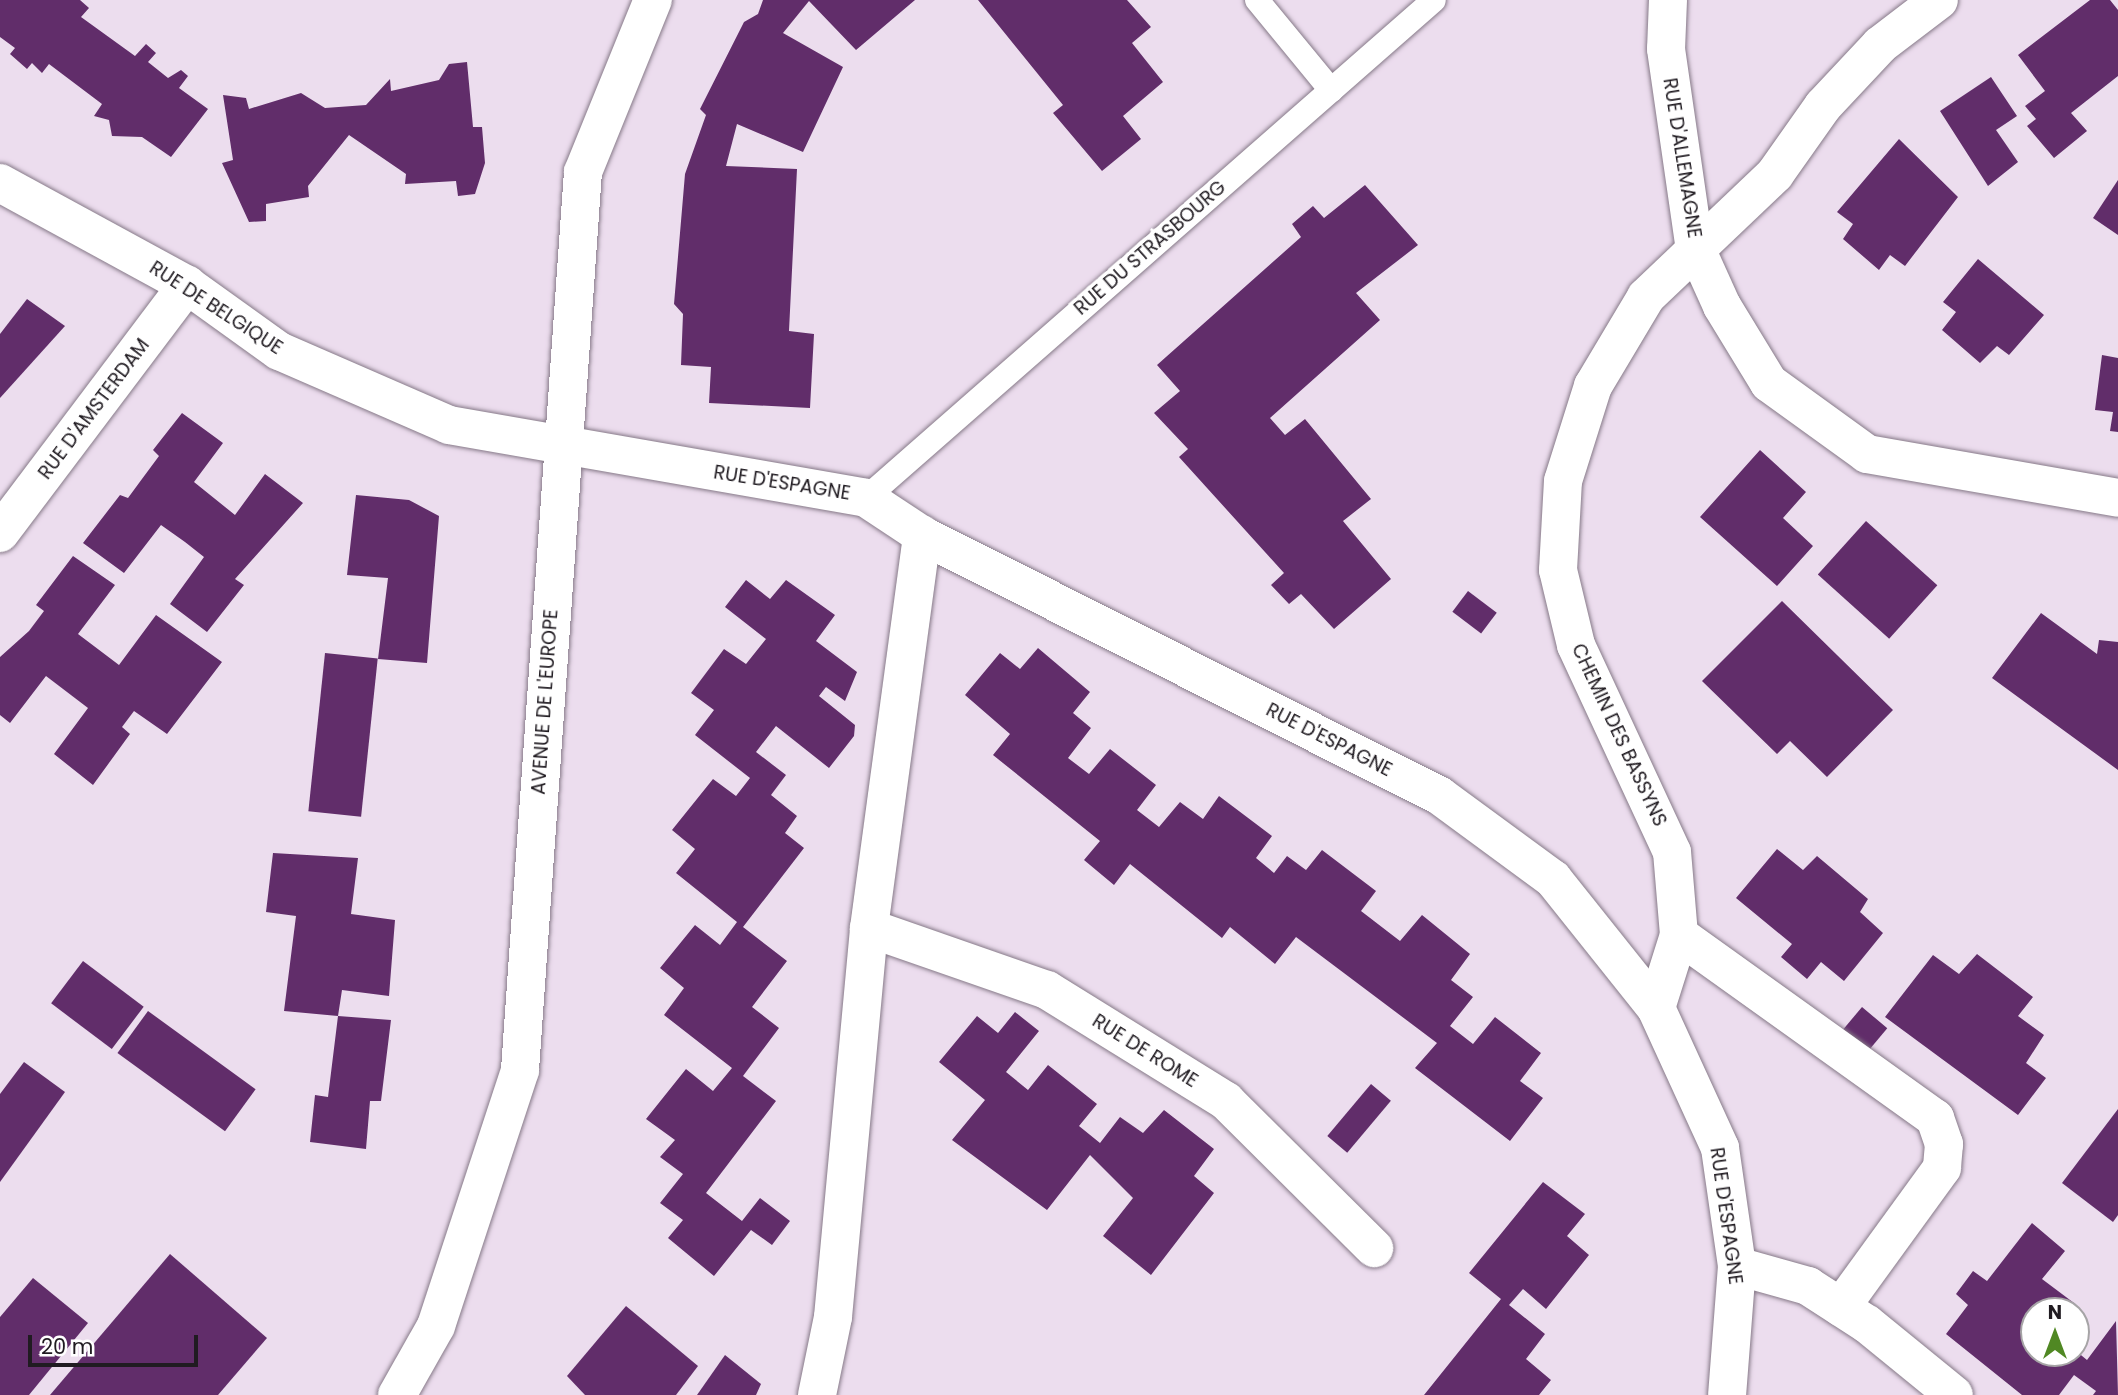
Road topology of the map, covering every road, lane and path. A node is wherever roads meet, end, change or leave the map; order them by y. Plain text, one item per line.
1 (653, 0) edge
2 (1257, 0) edge
3 (1434, 0) edge
4 (1668, 0) edge
5 (1939, 0) edge
6 (1331, 90) junction
7 (0, 183) edge
8 (1694, 244) junction
9 (187, 285) junction
10 (562, 447) junction
11 (866, 498) junction
12 (2118, 498) edge
13 (0, 533) edge
14 (922, 535) junction
15 (869, 928) junction
16 (1679, 935) junction
17 (1656, 1008) junction
18 (1374, 1248) dead end
19 (1737, 1266) junction
20 (1841, 1307) junction
21 (397, 1395) edge
22 (817, 1395) edge
23 (1727, 1395) edge
24 (1954, 1395) edge

1 - 10 street, AVENUE DE L'EUROPE
2 - 6 lane
3 - 6 lane, RUE DU STRASBOURG
4 - 8 street, RUE D'ALLEMAGNE
5 - 8 street, CHEMIN DES BASSYNS
6 - 11 lane, RUE DU STRASBOURG
7 - 9 street, RUE DE BELGIQUE
8 - 12 street, RUE D'ALLEMAGNE
8 - 16 street, CHEMIN DES BASSYNS
9 - 10 street, RUE DE BELGIQUE
9 - 13 street, RUE D'AMSTERDAM
10 - 11 street, RUE D'ESPAGNE
10 - 21 street, AVENUE DE L'EUROPE
11 - 14 street, RUE D'ESPAGNE
14 - 15 street
14 - 17 street, RUE D'ESPAGNE
15 - 18 street, RUE DE ROME
15 - 22 street
16 - 17 street, CHEMIN DES BASSYNS
16 - 20 street
17 - 19 street, RUE D'ESPAGNE
19 - 20 street
19 - 23 street, RUE D'ESPAGNE
20 - 24 street

